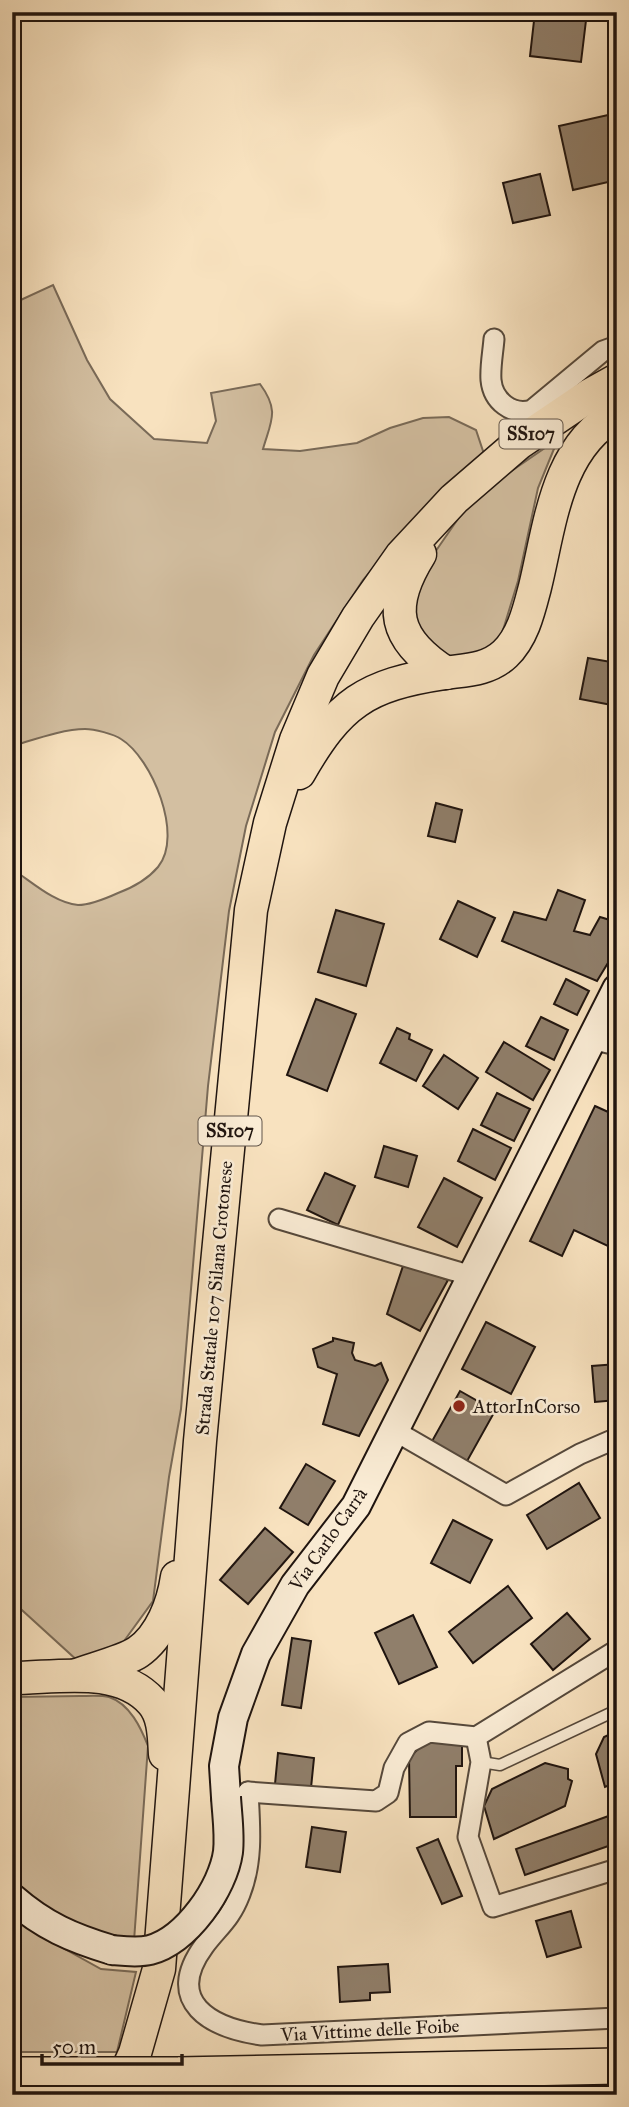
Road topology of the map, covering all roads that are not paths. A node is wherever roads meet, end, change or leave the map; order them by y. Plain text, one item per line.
1 (494, 339) dead end
2 (617, 346) edge
3 (617, 380) edge
4 (617, 414) edge
5 (454, 499) junction
6 (446, 673) junction
7 (270, 823) junction
8 (617, 989) edge
9 (603, 1042) edge
10 (279, 1219) dead end
11 (472, 1276) junction
12 (395, 1431) junction
13 (617, 1438) edge
14 (200, 1441) junction
15 (617, 1650) edge
16 (77, 1675) junction
17 (12, 1678) edge
18 (617, 1710) edge
19 (475, 1737) junction
20 (481, 1762) junction
21 (237, 1795) junction
22 (170, 1832) junction
23 (617, 1869) edge
24 (12, 1898) edge
25 (617, 2018) edge
26 (617, 2066) edge
27 (12, 2075) edge
28 (116, 2095) edge

1 - 2 street
3 - 5 highway, Strada Statale 107 Silana Crotonese / SS107
4 - 6 highway
5 - 6 highway
5 - 7 highway, Strada Statale 107 Silana Crotonese / SS107
6 - 7 highway
7 - 14 highway, Strada Statale 107 Silana Crotonese / SS107
8 - 9 main road, Via Carlo Carrà
9 - 11 main road, Via Carlo Carrà
10 - 11 street
11 - 12 main road, Via Carlo Carrà
12 - 13 street
12 - 21 main road, Via Carlo Carrà
14 - 16 highway
14 - 22 highway, Strada Statale 107 Silana Crotonese / SS107
15 - 19 street
16 - 17 highway
16 - 22 highway
18 - 20 lane
19 - 20 street
19 - 21 street
20 - 23 street
21 - 24 main road, Via Carlo Carrà, bridge
21 - 25 street, Via Vittime delle Foibe
22 - 28 highway, Strada Statale 107 Silana Crotonese / SS107
26 - 27 highway, bridge

